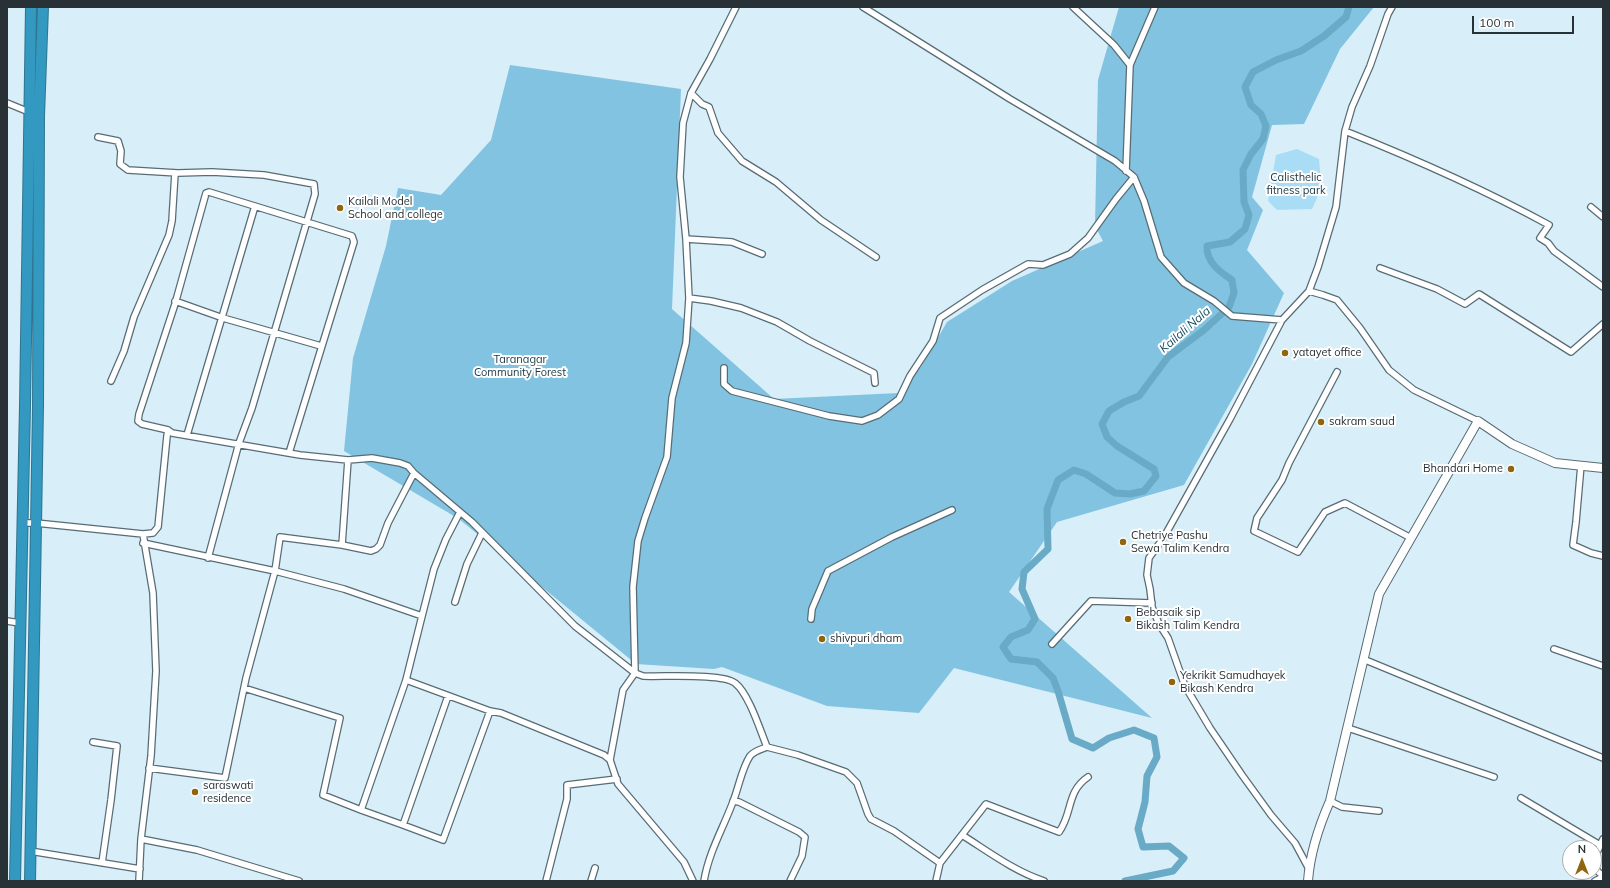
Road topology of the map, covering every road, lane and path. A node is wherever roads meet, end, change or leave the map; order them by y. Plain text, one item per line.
1 (31, 7) edge
2 (42, 7) edge
3 (736, 7) edge
4 (863, 7) edge
5 (1073, 7) edge
6 (1155, 7) edge
7 (1392, 7) edge
8 (1130, 65) junction
9 (691, 93) junction
10 (7, 103) edge
11 (29, 112) junction
12 (1345, 131) junction
13 (98, 137) dead end
14 (1126, 171) junction
15 (175, 173) junction
16 (1134, 177) junction
17 (255, 206) junction
18 (1590, 207) dead end
19 (1603, 217) edge
20 (306, 223) junction
21 (686, 239) junction
22 (762, 254) dead end
23 (876, 257) dead end
24 (1380, 268) dead end
25 (1603, 287) edge
26 (1309, 291) junction
27 (689, 298) junction
28 (175, 301) junction
29 (223, 318) junction
30 (1282, 320) junction
31 (1603, 324) edge
32 (274, 333) junction
33 (321, 346) junction
34 (724, 368) dead end
35 (1337, 372) dead end
36 (111, 381) dead end
37 (875, 383) dead end
38 (1478, 421) junction
39 (168, 430) junction
40 (187, 435) junction
41 (239, 443) junction
42 (289, 453) junction
43 (348, 460) junction
44 (1581, 466) junction
45 (1603, 468) edge
46 (414, 473) junction
47 (952, 510) dead end
48 (460, 512) junction
49 (21, 523) junction
50 (36, 523) junction
51 (482, 533) junction
52 (142, 534) junction
53 (1411, 538) junction
54 (143, 543) junction
55 (342, 545) junction
56 (1603, 556) edge
57 (208, 558) junction
58 (275, 571) junction
59 (455, 602) dead end
60 (1152, 603) junction
61 (422, 616) junction
62 (811, 619) dead end
63 (7, 620) edge
64 (20, 623) junction
65 (1052, 644) dead end
66 (1554, 649) dead end
67 (1363, 659) junction
68 (1603, 666) edge
69 (635, 673) junction
70 (406, 680) junction
71 (244, 688) junction
72 (448, 696) junction
73 (490, 711) junction
74 (1348, 728) junction
75 (93, 742) dead end
76 (767, 747) junction
77 (1603, 758) edge
78 (610, 760) junction
79 (150, 768) junction
80 (1494, 776) dead end
81 (1088, 777) dead end
82 (617, 779) junction
83 (1521, 798) dead end
84 (1330, 800) junction
85 (733, 801) junction
86 (361, 810) junction
87 (1379, 811) dead end
88 (403, 825) junction
89 (962, 835) junction
90 (141, 839) junction
91 (1598, 840) edge
92 (30, 851) junction
93 (102, 863) junction
94 (940, 863) junction
95 (595, 868) dead end
96 (140, 870) junction
97 (1309, 870) junction
98 (1603, 876) edge
99 (15, 881) edge
100 (30, 881) edge
101 (139, 881) edge
102 (299, 881) edge
103 (546, 881) edge
104 (591, 881) edge
105 (693, 881) edge
106 (704, 881) edge
107 (790, 881) edge
108 (936, 881) edge
109 (1044, 881) edge
110 (1308, 881) edge
111 (1595, 881) edge

1 - 11 highway
2 - 50 highway
3 - 9 street
4 - 14 street
5 - 8 street
6 - 8 street
7 - 12 street
8 - 14 street
9 - 21 street
9 - 23 street
10 - 11 street
11 - 49 highway
12 - 25 street
12 - 26 street
13 - 15 street
14 - 16 street
15 - 20 street
15 - 36 street
16 - 30 street
16 - 34 street
17 - 20 street
17 - 28 street
17 - 29 street
18 - 19 street
20 - 32 street
20 - 33 street
21 - 22 street
21 - 27 street
24 - 31 street
26 - 30 street
26 - 38 street
27 - 37 street
27 - 69 street
28 - 29 street
28 - 39 street
29 - 32 street
29 - 40 street
30 - 60 street
32 - 33 street
32 - 41 street
33 - 42 street
35 - 53 street
38 - 44 street
38 - 53 street
39 - 40 street
39 - 52 street
40 - 41 street
41 - 42 street
41 - 57 street
42 - 43 street
43 - 46 street
43 - 55 street
44 - 45 street
44 - 56 street
46 - 48 street
46 - 55 street
47 - 62 street
48 - 51 street
48 - 61 street
49 - 50 street
49 - 64 highway
50 - 52 street
50 - 92 highway
51 - 59 street
51 - 69 street
52 - 54 street
53 - 67 street
54 - 57 street
54 - 79 street
55 - 58 street
57 - 58 street
58 - 61 street
58 - 71 street
60 - 65 street
60 - 97 street
61 - 70 street
63 - 64 street
64 - 99 highway
66 - 68 street
67 - 74 street
67 - 77 street
69 - 76 street
69 - 78 street
70 - 72 street
70 - 86 street
71 - 79 street
71 - 86 street
72 - 73 street
72 - 88 street
73 - 78 street
73 - 88 street
74 - 80 street
74 - 84 street
75 - 93 street
76 - 85 street
76 - 94 street
78 - 82 street
79 - 90 street
81 - 89 street
82 - 103 street
82 - 105 street
83 - 91 street
84 - 87 street
84 - 97 street
85 - 106 street
85 - 107 street
86 - 88 street
89 - 94 street
89 - 109 street
90 - 96 street
90 - 102 street
92 - 93 street
92 - 100 highway
93 - 96 street
94 - 108 street
95 - 104 street
96 - 101 street
97 - 110 street
98 - 111 street

